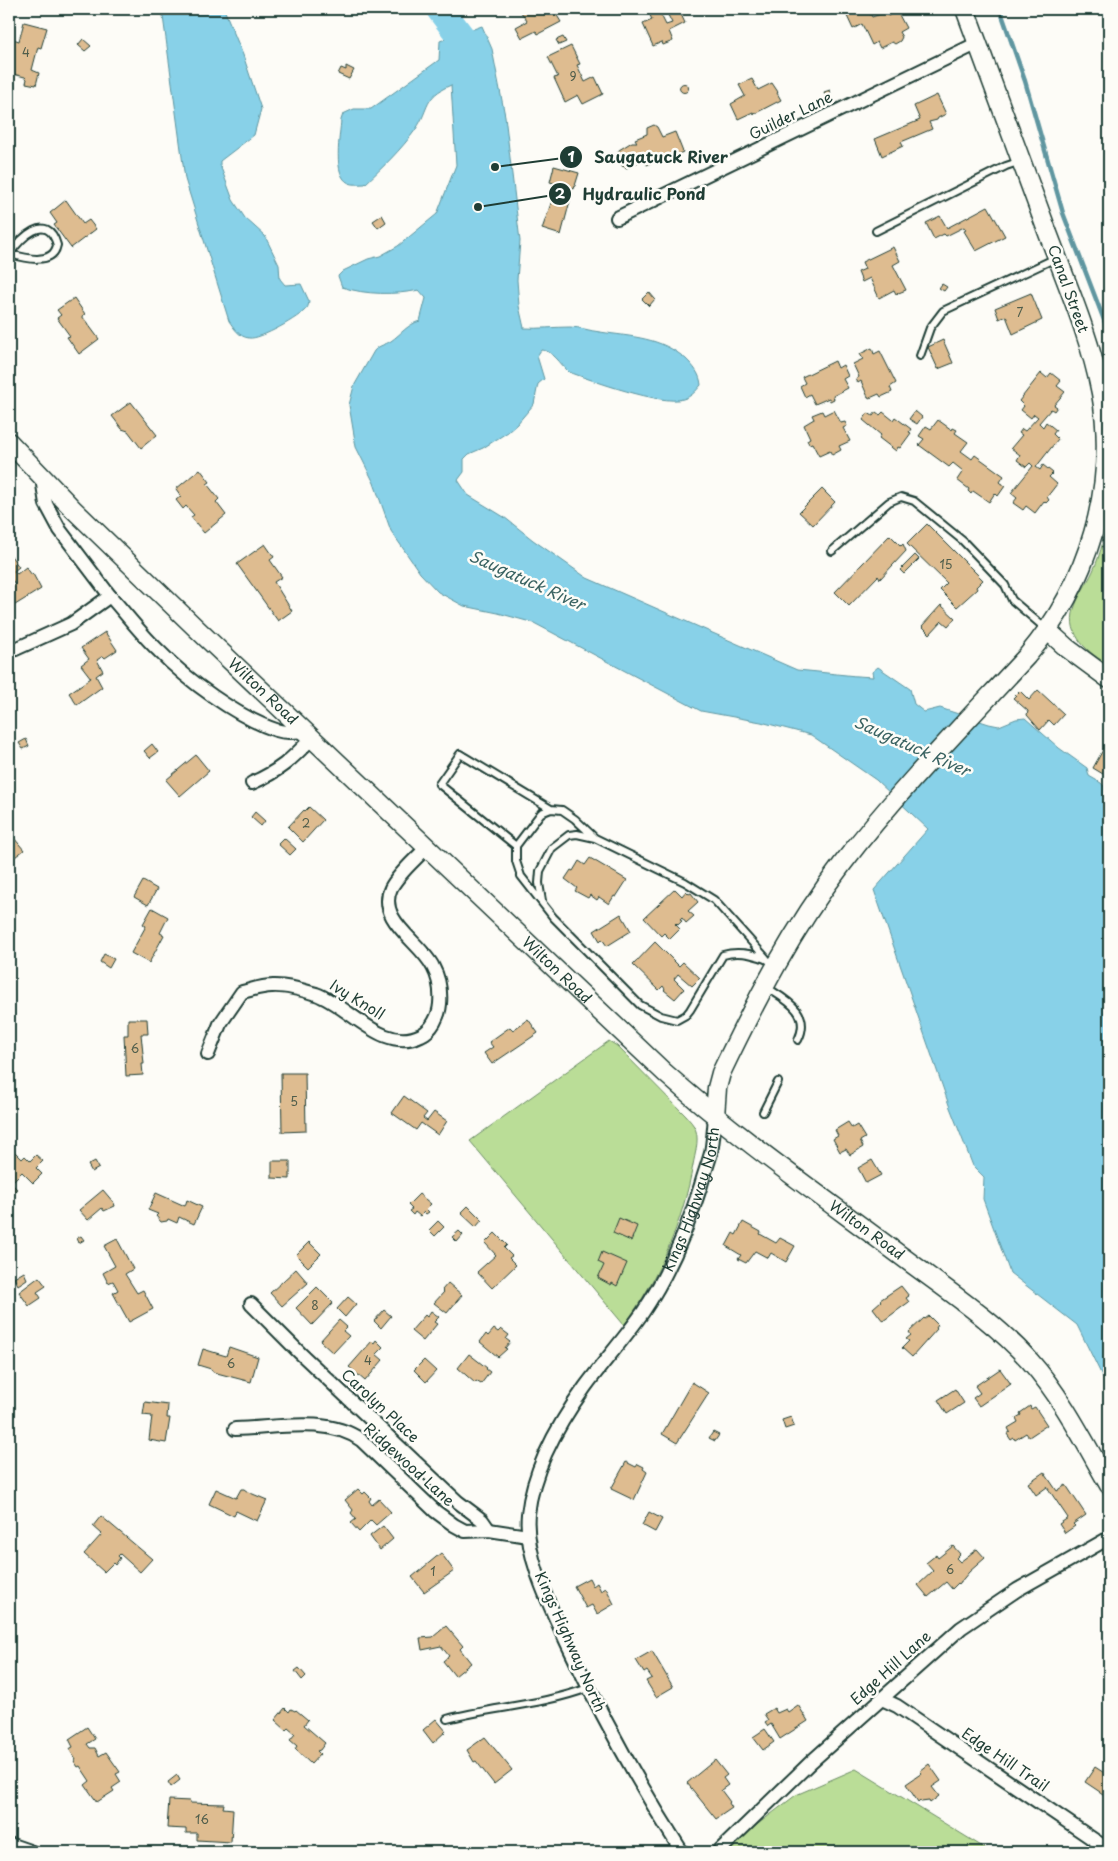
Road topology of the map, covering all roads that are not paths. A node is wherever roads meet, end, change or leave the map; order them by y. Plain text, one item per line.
1 (965, 9) edge
2 (978, 43) junction
3 (1021, 161) junction
4 (617, 218) dead end
5 (876, 231) dead end
6 (9, 255) edge
7 (1057, 258) junction
8 (920, 356) dead end
9 (9, 442) edge
10 (42, 478) junction
11 (832, 551) dead end
12 (110, 596) junction
13 (1047, 630) junction
14 (9, 652) edge
15 (1109, 679) edge
16 (307, 735) junction
17 (252, 783) dead end
18 (551, 809) junction
19 (595, 838) junction
20 (516, 846) junction
21 (426, 848) junction
22 (542, 902) junction
23 (771, 962) junction
24 (764, 986) junction
25 (798, 1040) dead end
26 (208, 1054) dead end
27 (778, 1082) dead end
28 (763, 1112) dead end
29 (715, 1116) junction
30 (251, 1304) dead end
31 (235, 1429) dead end
32 (1109, 1485) edge
33 (489, 1530) junction
34 (528, 1536) junction
35 (1109, 1538) edge
36 (588, 1688) junction
37 (882, 1699) junction
38 (447, 1719) dead end
39 (9, 1844) edge
40 (1109, 1850) edge
41 (32, 1852) edge
42 (682, 1852) edge
43 (718, 1852) edge

1 - 2 main road, Canal Street
2 - 3 main road, Canal Street
2 - 4 street, Guilder Lane
3 - 5 lane
3 - 7 main road, Canal Street
6 - 6 lane
7 - 8 lane
7 - 13 main road, Canal Street
9 - 10 main road, Wilton Road
10 - 12 street
10 - 16 main road, Wilton Road
11 - 13 lane
12 - 14 street
12 - 16 street
13 - 15 main road
13 - 23 main road, Kings Highway North
16 - 17 street
16 - 21 main road, Wilton Road
18 - 19 lane
18 - 20 lane
18 - 20 lane
19 - 22 lane
19 - 23 lane
20 - 22 lane
21 - 26 street, Ivy Knoll
21 - 29 main road, Wilton Road
22 - 23 lane
23 - 24 main road, Kings Highway North
24 - 25 lane
24 - 29 main road, Kings Highway North
27 - 28 lane
29 - 32 main road, Wilton Road
29 - 34 street, Kings Highway North
30 - 33 street, Carolyn Place
31 - 33 street, Ridgewood Lane
33 - 34 street, Ridgewood Lane
34 - 36 street, Kings Highway North
35 - 37 street, Edge Hill Lane
36 - 38 lane
36 - 42 street, Kings Highway North
37 - 40 street, Edge Hill Trail
37 - 43 street, Edge Hill Lane
39 - 41 street

